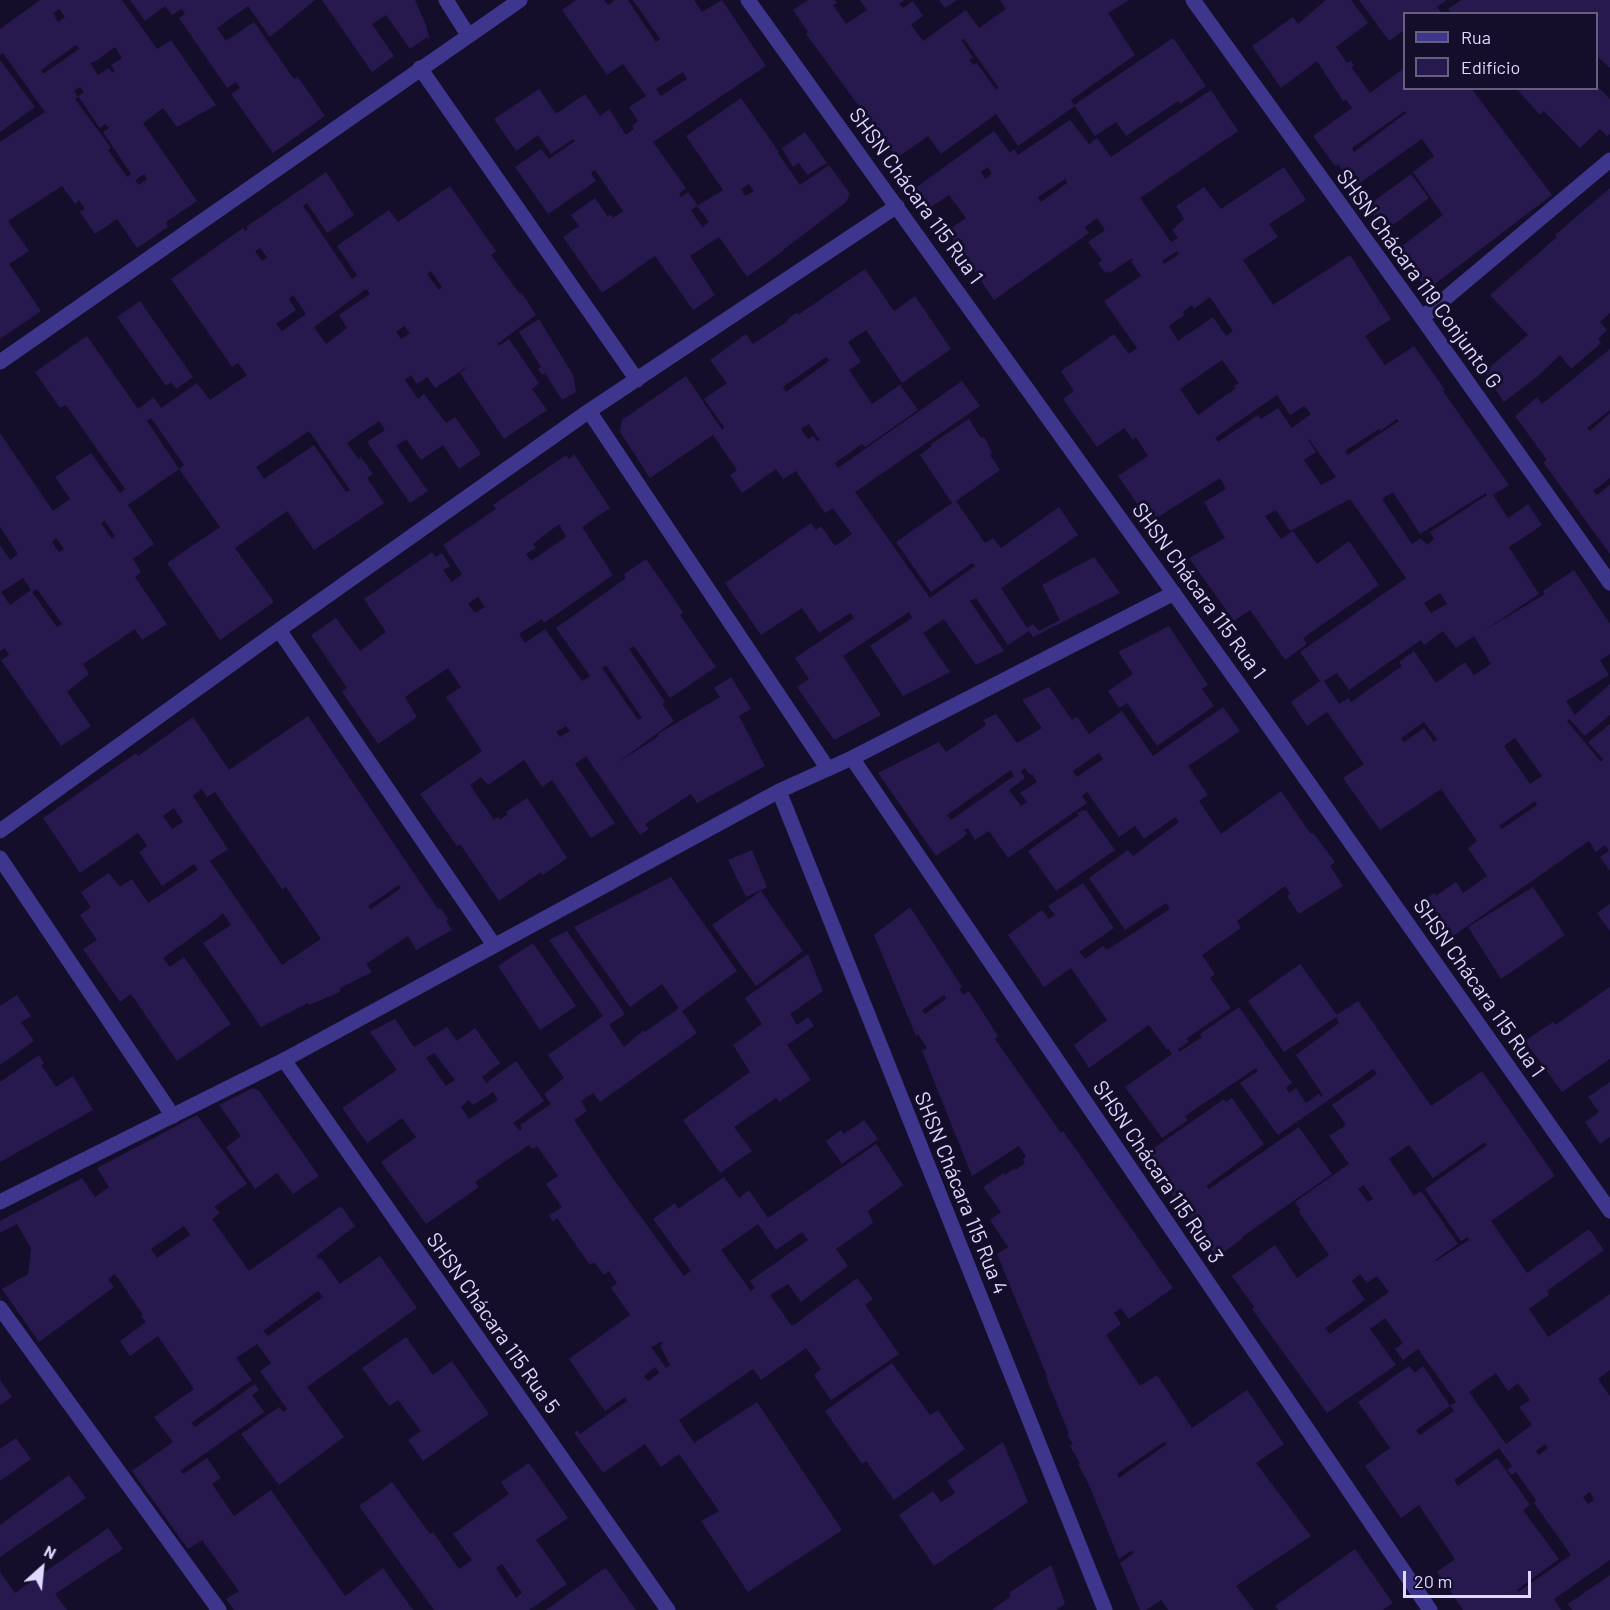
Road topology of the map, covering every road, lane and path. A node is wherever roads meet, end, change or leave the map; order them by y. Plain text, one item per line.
1 (446, 0) edge
2 (520, 0) edge
3 (748, 0) edge
4 (1193, 0) edge
5 (468, 35) junction
6 (420, 68) junction
7 (1610, 160) edge
8 (897, 206) junction
9 (1422, 318) junction
10 (0, 362) edge
11 (637, 380) junction
12 (589, 411) junction
13 (1610, 584) edge
14 (1174, 593) junction
15 (279, 630) junction
16 (852, 758) junction
17 (828, 769) junction
18 (779, 791) junction
19 (0, 831) edge
20 (0, 858) edge
21 (494, 945) junction
22 (284, 1060) junction
23 (172, 1116) junction
24 (0, 1202) edge
25 (1610, 1210) edge
26 (0, 1308) edge
27 (219, 1610) edge
28 (668, 1610) edge
29 (1105, 1610) edge
30 (1430, 1610) edge

1 - 5 street
2 - 5 street
3 - 8 street, SHSN Chácara 115 Rua 1
4 - 9 street, SHSN Chácara 119 Conjunto G
5 - 6 street
6 - 10 street
6 - 11 street
7 - 9 street
8 - 11 street
8 - 14 street, SHSN Chácara 115 Rua 1
9 - 13 street, SHSN Chácara 119 Conjunto G
11 - 12 street
12 - 15 street
12 - 17 street
14 - 16 street
14 - 25 street, SHSN Chácara 115 Rua 1
15 - 19 street
15 - 21 street
16 - 17 street
16 - 30 street, SHSN Chácara 115 Rua 3
17 - 18 street
18 - 21 street
18 - 29 street, SHSN Chácara 115 Rua 4
20 - 23 street
21 - 22 street
22 - 23 street
22 - 28 street, SHSN Chácara 115 Rua 5
23 - 24 street
26 - 27 street

